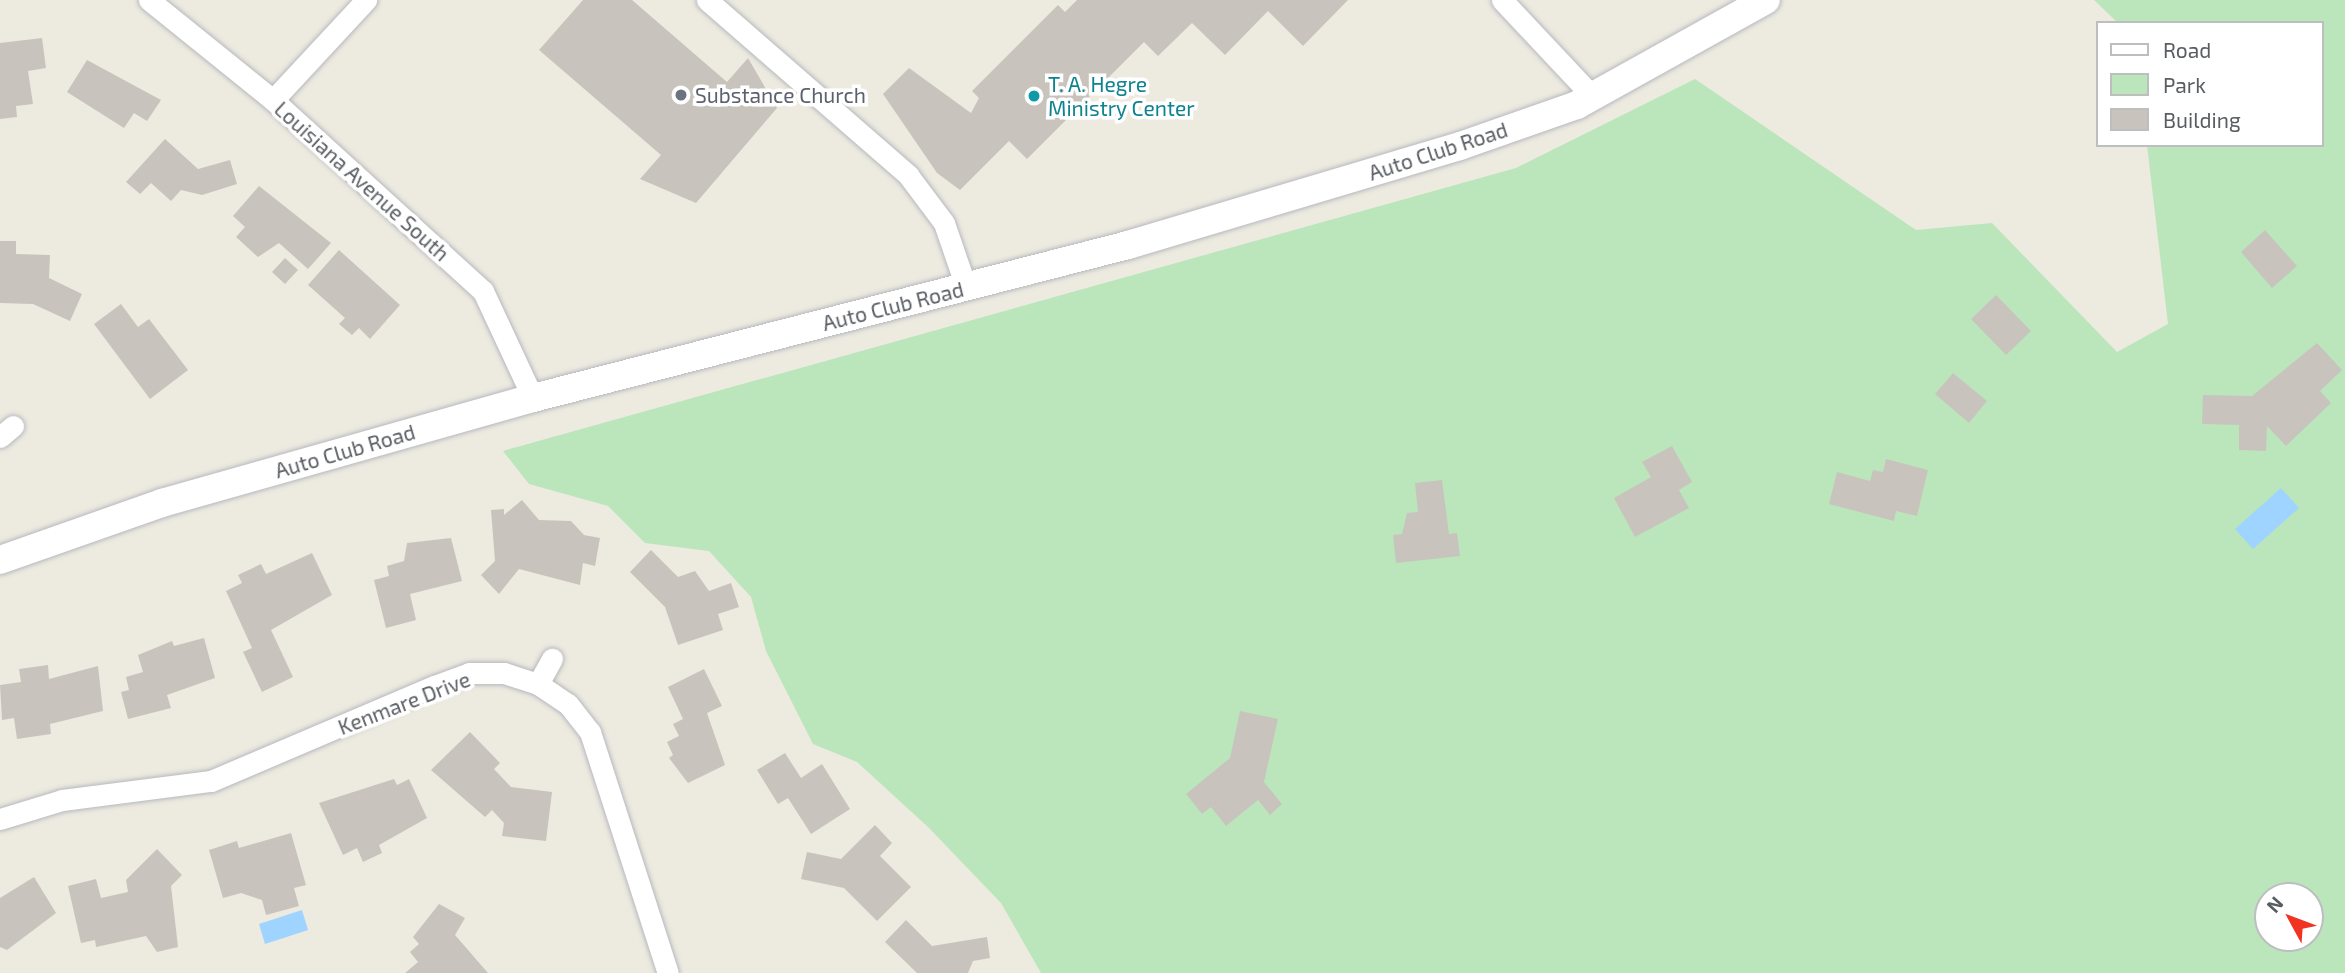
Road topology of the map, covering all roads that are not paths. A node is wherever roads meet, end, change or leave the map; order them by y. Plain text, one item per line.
1 (149, 0) edge
2 (366, 0) edge
3 (707, 0) edge
4 (1502, 0) edge
5 (1766, 0) edge
6 (1593, 97) junction
7 (273, 100) junction
8 (966, 287) junction
9 (533, 398) junction
10 (0, 561) edge
11 (552, 659) dead end
12 (538, 684) junction
13 (0, 819) edge
14 (668, 973) edge

1 - 7 street, Louisiana Avenue South
2 - 7 street
3 - 8 street
4 - 6 street
5 - 6 street, Auto Club Road
6 - 8 street, Auto Club Road
7 - 9 street, Louisiana Avenue South
8 - 9 street, Auto Club Road
9 - 10 street, Auto Club Road
11 - 12 street
12 - 13 street, Kenmare Drive
12 - 14 street, Kenmare Drive

